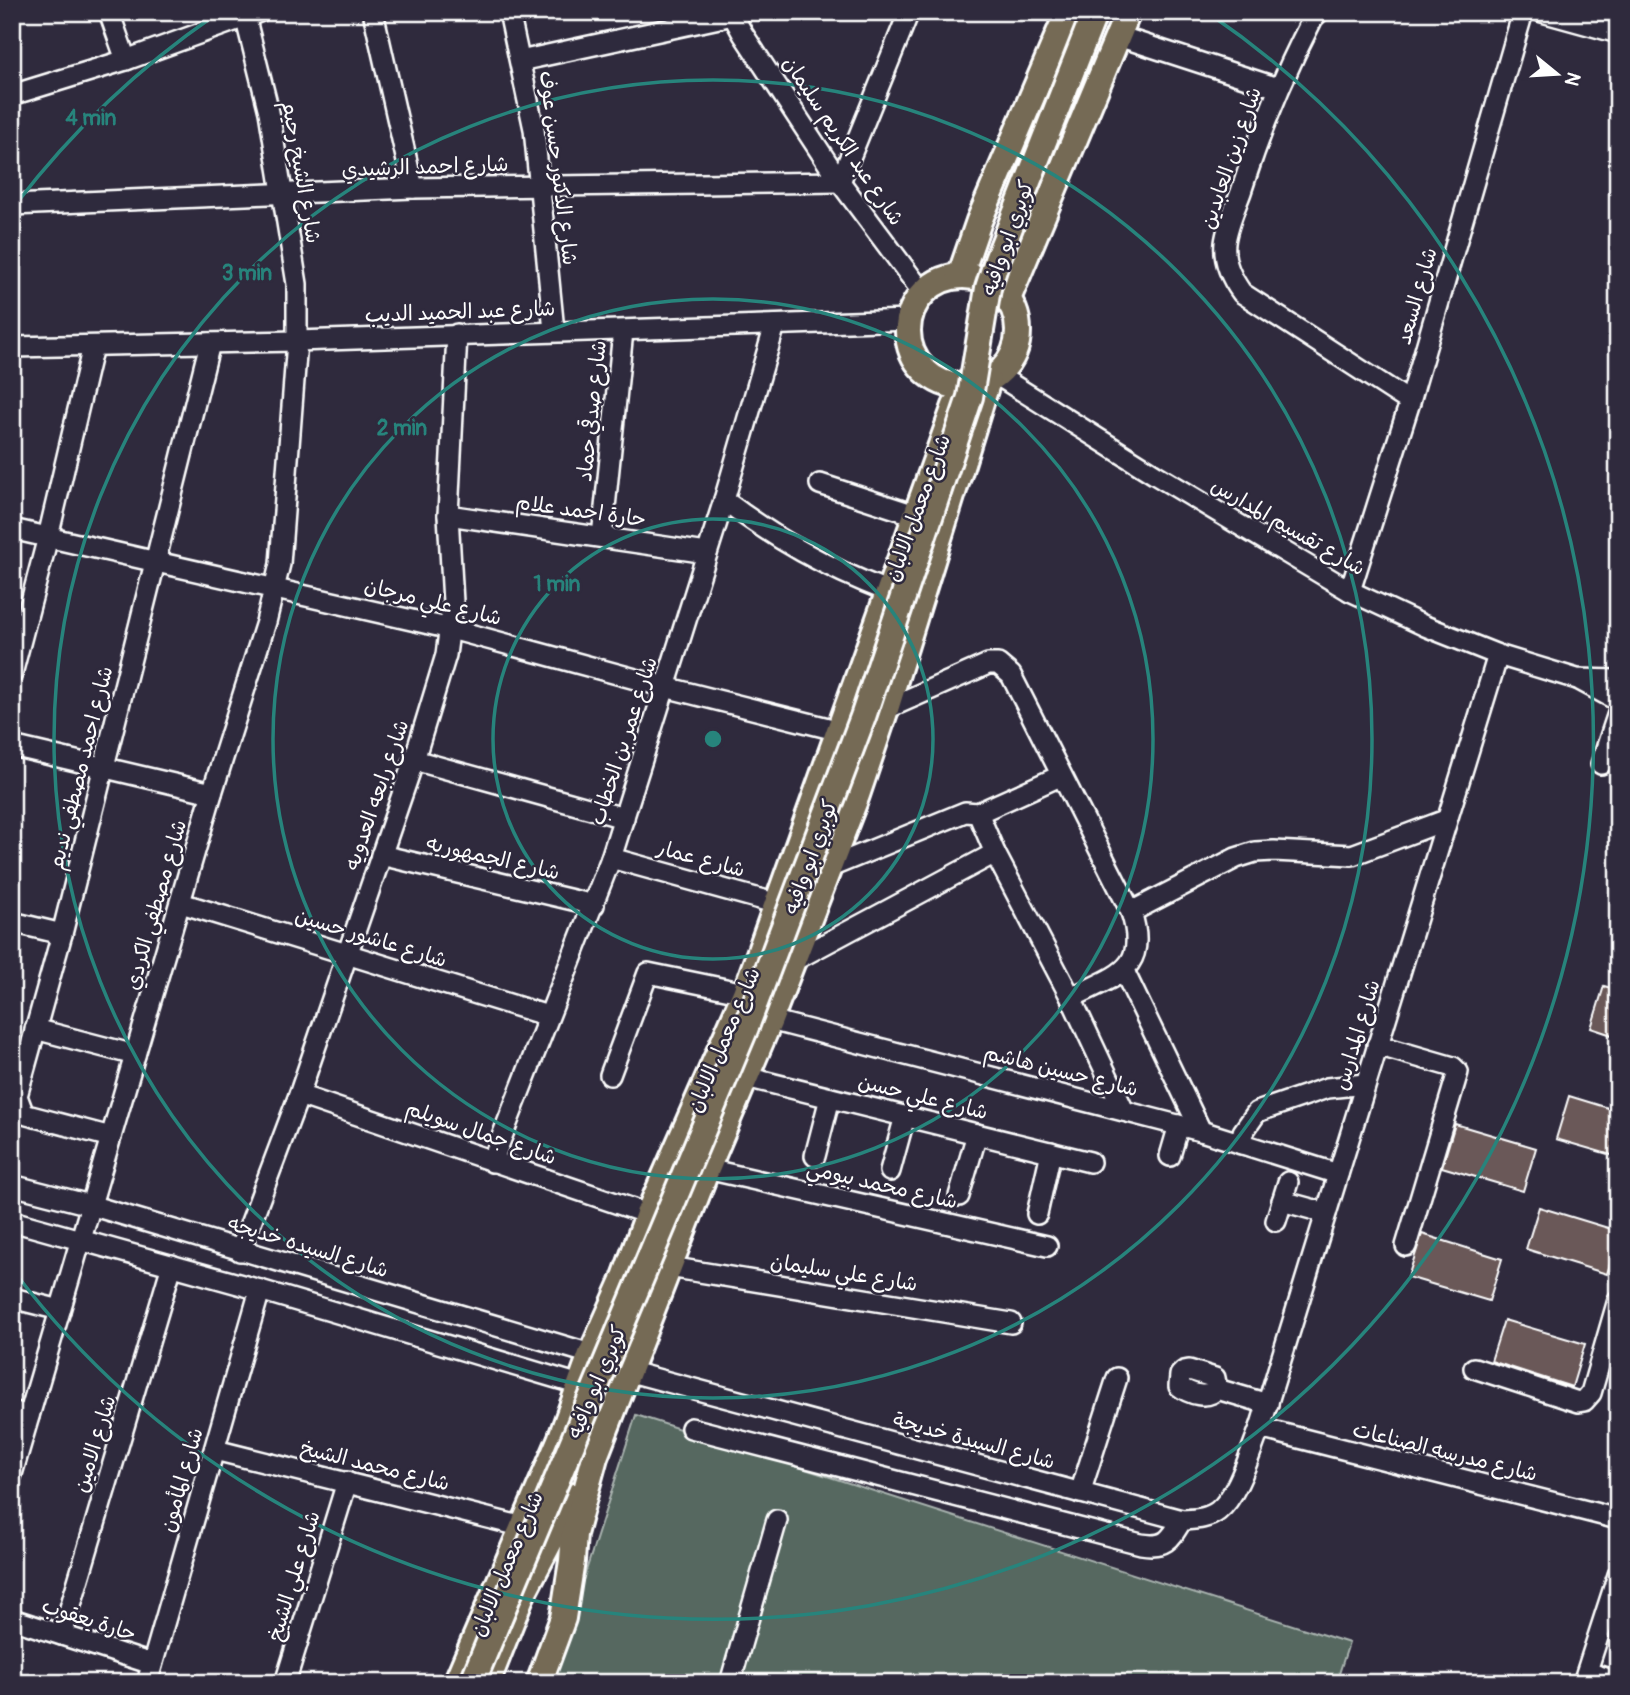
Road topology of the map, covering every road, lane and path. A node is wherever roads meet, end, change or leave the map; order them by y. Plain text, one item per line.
1 (109, 12) edge
2 (373, 12) edge
3 (509, 12) edge
4 (753, 12) edge
5 (909, 12) edge
6 (1068, 12) edge
7 (1095, 12) edge
8 (1128, 12) edge
9 (1319, 12) edge
10 (1523, 12) edge
11 (1542, 12) edge
12 (250, 14) edge
13 (732, 14) edge
14 (1618, 33) edge
15 (743, 34) junction
16 (1118, 36) junction
17 (126, 60) junction
18 (520, 61) junction
19 (1278, 88) junction
20 (12, 95) edge
21 (840, 182) junction
22 (540, 186) junction
23 (413, 188) junction
24 (284, 195) junction
25 (12, 205) edge
26 (960, 276) junction
27 (923, 293) junction
28 (1008, 299) junction
29 (909, 320) junction
30 (775, 326) junction
31 (554, 331) junction
32 (623, 331) junction
33 (457, 334) junction
34 (297, 341) junction
35 (210, 343) junction
36 (93, 346) junction
37 (12, 347) edge
38 (992, 378) junction
39 (962, 386) junction
40 (1410, 402) junction
41 (820, 484) dead end
42 (724, 500) junction
43 (448, 515) junction
44 (915, 515) junction
45 (12, 529) edge
46 (48, 537) junction
47 (603, 537) junction
48 (707, 553) junction
49 (157, 564) junction
50 (275, 589) junction
51 (887, 591) junction
52 (1350, 591) junction
53 (451, 629) junction
54 (1498, 656) junction
55 (12, 674) edge
56 (1577, 679) junction
57 (1618, 680) edge
58 (665, 687) junction
59 (1618, 701) edge
60 (886, 709) junction
61 (1618, 713) edge
62 (840, 731) junction
63 (12, 746) edge
64 (414, 760) junction
65 (1601, 764) dead end
66 (105, 767) junction
67 (1060, 776) junction
68 (212, 793) junction
69 (978, 813) junction
70 (624, 818) junction
71 (1446, 820) junction
72 (995, 853) junction
73 (381, 855) junction
74 (611, 858) junction
75 (828, 868) junction
76 (181, 903) junction
77 (778, 904) junction
78 (594, 905) junction
79 (1131, 912) junction
80 (12, 922) edge
81 (62, 934) junction
82 (346, 954) junction
83 (793, 961) junction
84 (1124, 971) junction
85 (746, 993) junction
86 (1071, 998) junction
87 (548, 1016) junction
88 (770, 1020) junction
89 (34, 1029) junction
90 (1377, 1045) junction
91 (135, 1055) junction
92 (610, 1075) dead end
93 (746, 1077) junction
94 (1365, 1084) junction
95 (15, 1095) edge
96 (299, 1095) junction
97 (830, 1098) junction
98 (1124, 1111) junction
99 (905, 1116) junction
100 (1179, 1125) junction
101 (1201, 1131) junction
102 (977, 1134) junction
103 (111, 1137) junction
104 (1241, 1144) junction
105 (1051, 1152) junction
106 (815, 1156) dead end
107 (1170, 1156) dead end
108 (492, 1162) junction
109 (1090, 1162) dead end
110 (707, 1169) junction
111 (890, 1171) dead end
112 (1338, 1174) junction
113 (1288, 1182) dead end
114 (12, 1185) edge
115 (959, 1196) dead end
116 (1282, 1201) junction
117 (90, 1205) junction
118 (648, 1213) junction
119 (1326, 1213) junction
120 (1037, 1214) dead end
121 (12, 1221) edge
122 (1276, 1221) dead end
123 (81, 1240) junction
124 (1047, 1246) dead end
125 (1406, 1246) dead end
126 (248, 1253) junction
127 (172, 1265) junction
128 (669, 1267) junction
129 (624, 1280) junction
130 (254, 1289) junction
131 (659, 1290) junction
132 (12, 1298) edge
133 (1618, 1300) edge
134 (60, 1310) junction
135 (1011, 1323) dead end
136 (591, 1354) junction
137 (1474, 1368) dead end
138 (627, 1371) junction
139 (1117, 1378) dead end
140 (580, 1385) junction
141 (1217, 1389) dead end
142 (1268, 1404) junction
143 (21, 1414) edge
144 (691, 1428) dead end
145 (1260, 1428) junction
146 (215, 1450) junction
147 (595, 1457) junction
148 (12, 1474) edge
149 (347, 1482) junction
150 (1080, 1493) junction
151 (1618, 1519) edge
152 (777, 1520) dead end
153 (1182, 1520) junction
154 (519, 1538) junction
155 (1618, 1575) edge
156 (1613, 1606) edge
157 (12, 1619) edge
158 (62, 1635) junction
159 (149, 1673) edge
160 (1585, 1677) edge
161 (1618, 1682) edge
162 (285, 1683) edge
163 (456, 1683) edge
164 (462, 1683) edge
165 (472, 1683) edge
166 (487, 1683) edge
167 (539, 1683) edge
168 (730, 1683) edge

1 - 17 street
2 - 23 street
3 - 18 street, شارع الدكتور حسن عوف
4 - 15 street
5 - 21 street
6 - 26 main road
7 - 165 main road, كوبري ابو وافيه, bridge
8 - 16 main road
9 - 19 street, شارع زين العابدين
10 - 40 street, شارع السعد
11 - 14 street
12 - 17 street
12 - 24 street, شارع الشيخ رحيم
13 - 15 street, شارع عبد الكريم سليمان
13 - 18 street
15 - 21 street, شارع عبد الكريم سليمان
16 - 19 street
16 - 28 main road
17 - 20 street
18 - 22 street, شارع الدكتور حسن عوف
19 - 40 street, شارع زين العابدين
21 - 22 street, شارع احمد الرشيدي
21 - 27 street, شارع عبد الكريم سليمان
22 - 23 street, شارع احمد الرشيدي
22 - 31 street, شارع الدكتور حسن عوف
23 - 24 street, شارع احمد الرشيدي
24 - 25 street, شارع احمد الرشيدي
24 - 34 street, شارع الشيخ رحيم
26 - 27 main road
26 - 28 main road
27 - 29 main road
28 - 38 main road
29 - 30 street, شارع عبد الحميد الديب
29 - 39 main road
30 - 32 street, شارع عبد الحميد الديب
30 - 42 street, شارع عمر بن الخطاب
31 - 32 street, شارع عبد الحميد الديب
31 - 33 street, شارع عبد الحميد الديب
32 - 47 street, شارع صدقي حماد
33 - 34 street, شارع عبد الحميد الديب
33 - 43 street, شارع رابعه العدويه
34 - 35 street, شارع عبد الحميد الديب
34 - 50 street, شارع مصطفي الكردي
35 - 36 street, شارع عبد الحميد الديب
35 - 49 street, شارع احمد مصطفي نديم
36 - 37 street, شارع عبد الحميد الديب
36 - 46 street
38 - 39 main road
38 - 52 street, شارع تقسيم المدارس
38 - 60 main road, شارع معمل الالبان
39 - 44 main road, شارع معمل الالبان
40 - 52 street, شارع السعد
41 - 44 street
42 - 48 street, شارع عمر بن الخطاب
42 - 51 street
43 - 47 street, حارة احمد علام
43 - 53 street, شارع رابعه العدويه
44 - 51 main road, شارع معمل الالبان
45 - 46 street, شارع علي مرجان
46 - 49 street, شارع علي مرجان
46 - 55 street
47 - 48 street, حارة احمد علام
48 - 58 street, شارع عمر بن الخطاب
49 - 50 street, شارع علي مرجان
49 - 66 street, شارع احمد مصطفي نديم
50 - 53 street, شارع علي مرجان
50 - 68 street, شارع مصطفي الكردي
51 - 62 main road, شارع معمل الالبان
52 - 54 street, شارع تقسيم المدارس
53 - 58 street, شارع علي مرجان
53 - 64 street, شارع رابعه العدويه
54 - 56 street, شارع تقسيم المدارس
54 - 71 street, شارع المدارس
56 - 57 street, شارع تقسيم المدارس
56 - 59 street, شارع تقسيم المدارس
58 - 62 street, شارع علي مرجان
58 - 70 street, شارع عمر بن الخطاب
60 - 67 street
60 - 75 main road, شارع معمل الالبان
61 - 65 street
62 - 77 main road, شارع معمل الالبان
63 - 66 street
64 - 70 street
64 - 73 street, شارع رابعه العدويه
66 - 68 street
66 - 81 street, شارع احمد مصطفي نديم
67 - 69 street
67 - 79 street
68 - 76 street, شارع مصطفي الكردي
69 - 72 street
69 - 75 street
70 - 74 street, شارع عمر بن الخطاب
71 - 79 street
71 - 90 street, شارع المدارس
72 - 83 street
72 - 86 street
73 - 78 street, شارع الجمهوريه
73 - 82 street, شارع رابعه العدويه
74 - 77 street, شارع عمار
74 - 78 street, شارع عمر بن الخطاب
75 - 83 main road, شارع معمل الالبان
76 - 82 street, شارع عاشور حسين
76 - 91 street, شارع مصطفي الكردي
77 - 85 main road, شارع معمل الالبان
78 - 87 street, شارع عمر بن الخطاب
79 - 84 street
80 - 81 street
81 - 89 street, شارع احمد مصطفي نديم
82 - 87 street, شارع عاشور حسين
82 - 96 street, شارع رابعه العدويه
83 - 88 main road, شارع معمل الالبان
84 - 86 street
84 - 101 street
85 - 92 street
85 - 118 main road, شارع معمل الالبان
86 - 98 street
87 - 108 street, شارع عمر بن الخطاب
88 - 93 main road, شارع معمل الالبان
88 - 98 street, شارع حسين هاشم
89 - 91 street
89 - 95 street, شارع احمد مصطفي نديم
90 - 94 street, شارع المدارس
90 - 125 street
91 - 103 street, شارع مصطفي الكردي
93 - 97 street, شارع علي حسن
93 - 110 main road, شارع معمل الالبان
94 - 104 street
94 - 112 street, شارع المدارس
95 - 103 street, شارع احمد مصطفي نديم
96 - 108 street, شارع جمال سويلم
96 - 126 street, شارع رابعه العدويه
97 - 99 street, شارع علي حسن
97 - 106 street
98 - 100 street, شارع حسين هاشم
99 - 102 street, شارع علي حسن
99 - 111 street
100 - 101 street, شارع حسين هاشم
100 - 107 street
101 - 104 street, شارع حسين هاشم
102 - 105 street, شارع علي حسن
102 - 115 street
103 - 117 street, شارع مصطفي الكردي
104 - 112 street, شارع حسين هاشم
105 - 109 street, شارع علي حسن
105 - 120 street
108 - 118 street, شارع جمال سويلم
110 - 124 street, شارع محمد بيومي
110 - 128 main road, شارع معمل الالبان
112 - 119 street, شارع المدارس
113 - 116 street
114 - 117 street, شارع السيده خديجه
116 - 119 street
116 - 122 street
117 - 123 street, شارع مصطفي الكردي
117 - 126 street, شارع السيده خديجه
118 - 129 main road, شارع معمل الالبان
119 - 142 street, شارع المدارس
121 - 123 street
123 - 127 street
123 - 134 street, شارع مصطفي الكردي
126 - 130 street, شارع المأمون
126 - 136 street, شارع السيده خديجه
127 - 130 street
127 - 158 street, شارع الامين
128 - 131 main road, شارع معمل الالبان
128 - 135 street, شارع علي سليمان
129 - 131 main road
129 - 136 main road, شارع معمل الالبان
130 - 140 street
130 - 146 street, شارع المأمون
131 - 138 main road, شارع معمل الالبان
132 - 134 street
133 - 137 street
134 - 143 street, شارع مصطفي الكردي
136 - 140 main road, شارع معمل الالبان
138 - 147 main road, شارع معمل الالبان
138 - 150 street, شارع السيدة خديجة
139 - 150 street
140 - 154 main road, شارع معمل الالبان
141 - 142 street
142 - 145 street, شارع المدارس
143 - 148 street, شارع مصطفي الكردي
144 - 153 street
145 - 151 street, شارع مدرسه الصناعات
145 - 153 street, شارع السيدة خديجة
146 - 149 street, شارع محمد الشيخ
146 - 159 street, شارع المأمون
147 - 166 main road, كوبري ابو وافيه
147 - 167 main road, شارع معمل الالبان
149 - 154 street, شارع محمد الشيخ
149 - 162 street, شارع علي الشيخ
150 - 153 street, شارع السيدة خديجة
152 - 168 street
154 - 163 main road, شارع معمل الالبان
154 - 164 main road
155 - 156 street
156 - 160 street
157 - 158 street, حارة يعقوب
158 - 159 street, حارة يعقوب
160 - 161 street

